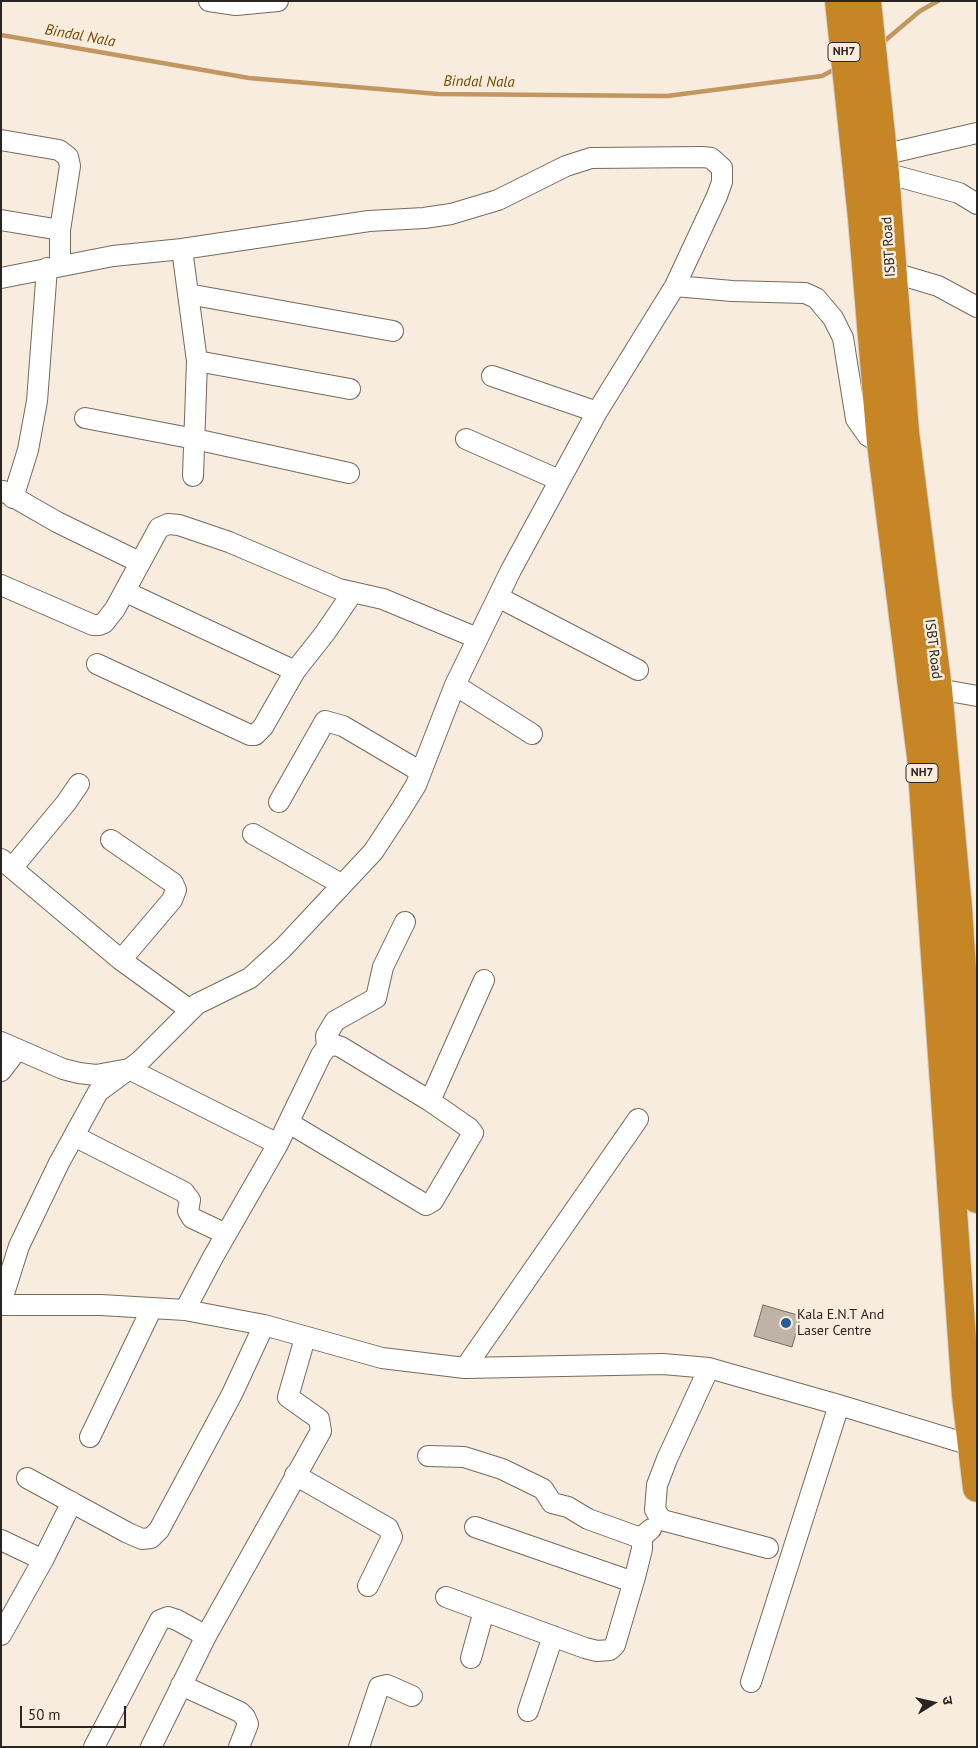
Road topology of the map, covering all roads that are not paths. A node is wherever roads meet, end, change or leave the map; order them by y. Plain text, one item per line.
1 (209, 1) edge
2 (278, 1) edge
3 (839, 1) edge
4 (867, 1) edge
5 (977, 133) edge
6 (1, 140) edge
7 (883, 164) junction
8 (977, 204) edge
9 (1, 220) edge
10 (60, 230) junction
11 (182, 249) junction
12 (54, 267) junction
13 (891, 272) junction
14 (1, 278) edge
15 (675, 286) junction
16 (188, 294) junction
17 (977, 307) edge
18 (393, 332) dead end
19 (197, 361) junction
20 (492, 376) dead end
21 (350, 389) dead end
22 (597, 412) junction
23 (85, 418) dead end
24 (195, 438) junction
25 (466, 439) dead end
26 (893, 441) junction
27 (349, 473) dead end
28 (192, 476) dead end
29 (559, 480) junction
30 (7, 494) edge
31 (139, 562) junction
32 (1, 585) edge
33 (126, 592) junction
34 (353, 592) junction
35 (498, 597) junction
36 (477, 638) junction
37 (97, 664) dead end
38 (638, 670) dead end
39 (295, 671) junction
40 (455, 685) junction
41 (938, 689) junction
42 (977, 696) edge
43 (532, 734) dead end
44 (421, 772) junction
45 (79, 784) dead end
46 (279, 802) dead end
47 (253, 834) dead end
48 (112, 840) dead end
49 (7, 864) edge
50 (341, 884) junction
51 (405, 922) dead end
52 (121, 960) junction
53 (484, 980) dead end
54 (190, 1010) junction
55 (9, 1046) edge
56 (327, 1047) junction
57 (129, 1068) junction
58 (1, 1071) edge
59 (430, 1101) junction
60 (638, 1119) dead end
61 (289, 1123) junction
62 (74, 1136) junction
63 (278, 1144) junction
64 (977, 1199) edge
65 (226, 1234) junction
66 (1, 1304) edge
67 (152, 1308) junction
68 (186, 1310) junction
69 (264, 1325) junction
70 (304, 1338) junction
71 (465, 1368) junction
72 (709, 1368) junction
73 (839, 1405) junction
74 (90, 1437) dead end
75 (974, 1446) edge
76 (428, 1456) dead end
77 (296, 1475) junction
78 (27, 1478) dead end
79 (977, 1488) edge
80 (72, 1502) junction
81 (658, 1517) junction
82 (475, 1527) dead end
83 (642, 1537) junction
84 (1, 1540) edge
85 (768, 1548) dead end
86 (43, 1560) junction
87 (633, 1582) junction
88 (368, 1586) dead end
89 (446, 1597) dead end
90 (484, 1611) junction
91 (1, 1634) edge
92 (206, 1636) junction
93 (553, 1636) junction
94 (471, 1658) dead end
95 (751, 1682) dead end
96 (181, 1685) junction
97 (412, 1696) dead end
98 (528, 1711) dead end
99 (94, 1747) edge
100 (151, 1747) edge
101 (239, 1747) edge
102 (359, 1747) edge

1 - 2 street
3 - 26 highway, NH7
4 - 7 highway, ISBT Road / NH7
5 - 7 street
6 - 10 street
7 - 8 street
7 - 13 highway, ISBT Road / NH7
9 - 10 street
10 - 12 street
11 - 12 street
11 - 15 street
11 - 16 street
12 - 14 street
12 - 30 street
13 - 17 street
13 - 26 highway, ISBT Road / NH7
15 - 22 street
15 - 26 street
16 - 18 street
16 - 19 street
19 - 21 street
19 - 24 street
20 - 22 street
22 - 29 street
23 - 24 street
24 - 27 street
24 - 28 street
25 - 29 street
26 - 41 highway, ISBT Road / NH7
26 - 75 highway, NH7
29 - 35 street
30 - 31 street
31 - 33 street
31 - 34 street
32 - 33 street
33 - 39 street
34 - 36 street
34 - 39 street
35 - 36 street
35 - 38 street
36 - 40 street
37 - 39 street
40 - 43 street
40 - 44 street
41 - 42 street
41 - 64 highway, ISBT Road / NH7
44 - 46 street
44 - 50 street
45 - 49 street
47 - 50 street
48 - 52 street
49 - 52 street
50 - 54 street
51 - 56 street
52 - 54 street
53 - 59 street
54 - 57 street
55 - 57 street
55 - 58 street
56 - 59 street
56 - 61 street
57 - 62 street
57 - 63 street
59 - 61 street
60 - 71 street
61 - 63 street
62 - 65 street
62 - 66 street
63 - 65 street
65 - 68 street
66 - 67 street
67 - 68 street
67 - 74 street
68 - 69 street
69 - 70 street
69 - 80 street
70 - 71 street
70 - 77 street
71 - 72 street
72 - 73 street
72 - 81 street
73 - 75 street
73 - 95 street
75 - 79 highway, NH7
76 - 83 street
77 - 88 street
77 - 92 street
78 - 80 street
80 - 86 street
81 - 83 street
81 - 85 street
82 - 87 street
83 - 87 street
84 - 86 street
86 - 91 street
87 - 93 street
89 - 90 street
90 - 93 street
90 - 94 street
92 - 96 street
92 - 99 street
93 - 98 street
96 - 100 street
96 - 101 street
97 - 102 street

